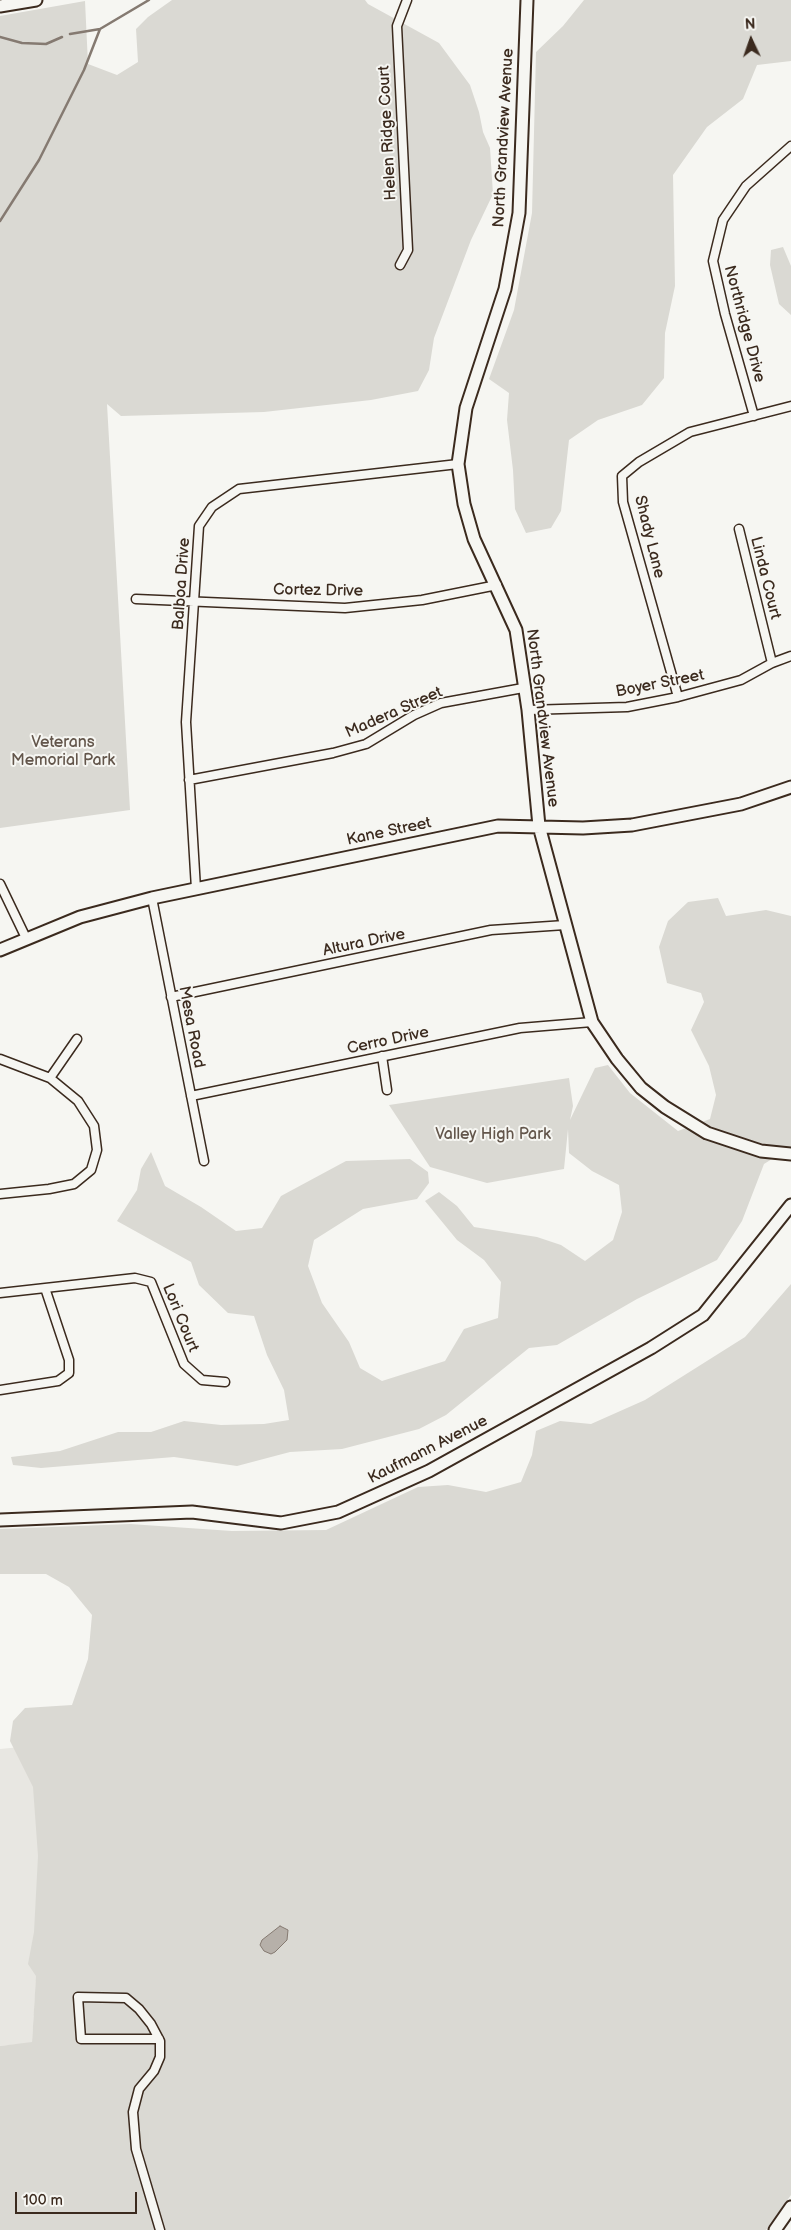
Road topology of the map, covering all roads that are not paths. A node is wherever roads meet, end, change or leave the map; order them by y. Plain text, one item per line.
1 (36, 0) edge
2 (407, 0) edge
3 (527, 0) edge
4 (0, 6) edge
5 (791, 146) edge
6 (400, 265) dead end
7 (791, 406) edge
8 (754, 416) junction
9 (458, 464) junction
10 (739, 530) dead end
11 (497, 585) junction
12 (136, 599) dead end
13 (195, 600) junction
14 (791, 656) edge
15 (772, 663) junction
16 (523, 688) junction
17 (678, 697) junction
18 (528, 710) junction
19 (189, 780) junction
20 (791, 787) edge
21 (539, 826) junction
22 (0, 884) edge
23 (196, 889) junction
24 (152, 898) junction
25 (565, 925) junction
26 (26, 938) junction
27 (0, 950) edge
28 (172, 997) junction
29 (592, 1022) junction
30 (77, 1039) dead end
31 (382, 1056) junction
32 (0, 1059) edge
33 (50, 1078) junction
34 (388, 1090) dead end
35 (191, 1096) junction
36 (791, 1154) edge
37 (204, 1161) dead end
38 (0, 1194) edge
39 (791, 1205) edge
40 (45, 1288) junction
41 (0, 1292) edge
42 (225, 1382) dead end
43 (0, 1390) edge
44 (0, 1520) edge
45 (159, 2039) junction
46 (791, 2207) edge
47 (160, 2230) edge
48 (775, 2230) edge

1 - 4 street
2 - 6 street, Helen Ridge Court
3 - 9 street, North Grandview Avenue
5 - 8 street, Northridge Drive
7 - 8 street, Shady Lane
8 - 17 street, Shady Lane
9 - 11 street, North Grandview Avenue
9 - 13 street, Balboa Drive
10 - 15 street, Linda Court
11 - 13 street, Cortez Drive
11 - 16 street, North Grandview Avenue
12 - 13 street, Cortez Drive
13 - 19 street, Balboa Drive
14 - 15 street, Boyer Street
15 - 17 street, Boyer Street
16 - 18 street, North Grandview Avenue
16 - 19 street, Madera Street
17 - 18 street, Boyer Street
18 - 21 street, North Grandview Avenue
19 - 23 street, Balboa Drive
20 - 21 street, Kane Street
21 - 23 street, Kane Street
21 - 25 street, North Grandview Avenue
22 - 26 street
23 - 24 street, Kane Street
24 - 26 street, Kane Street
24 - 28 street, Mesa Road
25 - 28 street, Altura Drive
25 - 29 street, North Grandview Avenue
26 - 27 street, Kane Street
28 - 35 street, Mesa Road
29 - 31 street, Cerro Drive
29 - 36 street, North Grandview Avenue
30 - 33 street
31 - 34 street
31 - 35 street, Cerro Drive
32 - 33 street
33 - 38 street
35 - 37 street, Mesa Road
39 - 44 street, Kaufmann Avenue
40 - 41 street
40 - 42 street, Lori Court
40 - 43 street
45 - 45 street
45 - 47 street
46 - 48 street

